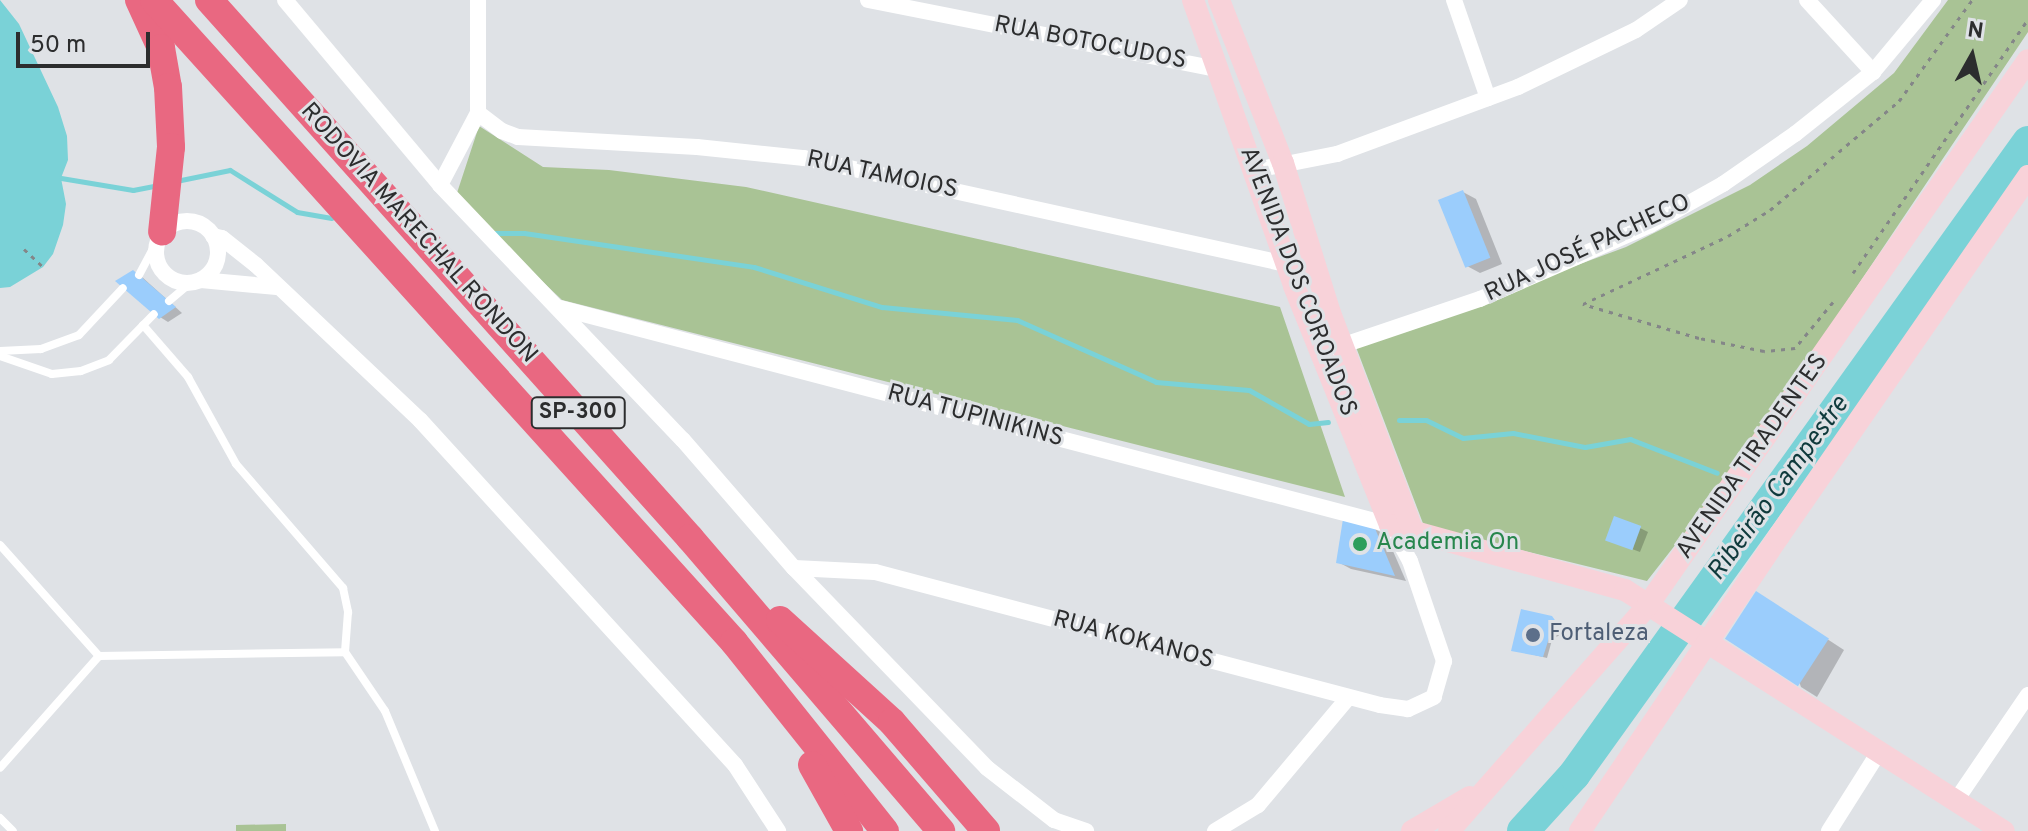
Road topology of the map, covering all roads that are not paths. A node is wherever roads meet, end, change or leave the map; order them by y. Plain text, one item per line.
1 (139, 0) edge
2 (154, 0) edge
3 (209, 0) edge
4 (285, 0) edge
5 (478, 0) edge
6 (868, 0) edge
7 (1193, 0) edge
8 (1219, 0) edge
9 (1454, 0) edge
10 (1680, 0) edge
11 (1807, 0) edge
12 (1933, 0) edge
13 (2028, 60) edge
14 (1217, 69) junction
15 (1873, 72) junction
16 (1488, 98) junction
17 (478, 113) junction
18 (1283, 163) junction
19 (1255, 170) junction
20 (2028, 176) edge
21 (440, 185) junction
22 (213, 236) junction
23 (159, 237) junction
24 (1287, 264) junction
25 (139, 275) dead end
26 (195, 282) junction
27 (277, 287) junction
28 (123, 288) dead end
29 (169, 301) dead end
30 (560, 308) junction
31 (154, 314) dead end
32 (143, 325) junction
33 (1332, 349) junction
34 (0, 353) edge
35 (1390, 525) junction
36 (1413, 531) junction
37 (690, 538) junction
38 (0, 545) edge
39 (1410, 561) junction
40 (794, 568) junction
41 (1651, 607) junction
42 (1703, 641) junction
43 (734, 642) junction
44 (345, 652) junction
45 (99, 656) junction
46 (1444, 661) joint
47 (2028, 695) edge
48 (1347, 699) junction
49 (1879, 752) junction
50 (0, 768) edge
51 (1488, 785) junction
52 (1957, 799) junction
53 (0, 818) edge
54 (2000, 830) edge
55 (13, 831) edge
56 (435, 831) edge
57 (778, 831) edge
58 (849, 831) edge
59 (885, 831) edge
60 (941, 831) edge
61 (986, 831) edge
62 (1086, 831) edge
63 (1215, 831) edge
64 (1412, 831) edge
65 (1449, 831) edge
66 (1580, 831) edge
67 (1829, 831) edge

1 - 23 highway
2 - 43 highway, RODOVIA MARECHAL RONDON / SP-300
3 - 37 highway, RODOVIA MARECHAL RONDON / SP-300
4 - 21 street
5 - 17 street
6 - 14 street, RUA BOTOCUDOS
7 - 14 main road, AVENIDA DOS COROADOS
8 - 18 main road, AVENIDA DOS COROADOS
9 - 16 street
10 - 16 street
11 - 15 street
12 - 15 street, RUA JOSÉ PACHECO
13 - 41 main road, AVENIDA TIRADENTES
14 - 19 main road, AVENIDA DOS COROADOS
15 - 33 street, RUA JOSÉ PACHECO
16 - 18 street
17 - 21 street
17 - 24 street, RUA TAMOIOS
18 - 19 street
18 - 33 main road, AVENIDA DOS COROADOS
19 - 24 main road, AVENIDA DOS COROADOS
20 - 42 main road
21 - 30 street
22 - 23 street
22 - 26 street
22 - 27 street
23 - 25 lane
23 - 26 street
24 - 33 main road, AVENIDA DOS COROADOS
26 - 27 street
26 - 29 lane
27 - 57 street
28 - 34 lane
30 - 35 street, RUA TUPINIKINS
30 - 40 street
31 - 32 lane
32 - 34 lane
32 - 44 lane
33 - 35 main road, AVENIDA DOS COROADOS
33 - 36 main road, AVENIDA DOS COROADOS
35 - 36 main road
35 - 39 street, AVENIDA DOS COROADOS
36 - 39 street, AVENIDA DOS COROADOS
36 - 41 main road
37 - 60 highway, RODOVIA MARECHAL RONDON / SP-300
37 - 61 highway
38 - 45 lane
39 - 46 street, AVENIDA DOS COROADOS
40 - 48 street, RUA KOKANOS
40 - 62 street
41 - 42 main road
41 - 51 main road, AVENIDA TIRADENTES
42 - 49 main road
42 - 66 main road
43 - 58 highway
43 - 59 highway, RODOVIA MARECHAL RONDON / SP-300
44 - 45 lane
44 - 56 lane
45 - 50 lane
46 - 48 street, RUA KOKANOS
47 - 52 street
48 - 63 street
49 - 52 main road
49 - 67 street
51 - 64 main road
51 - 65 main road, AVENIDA TIRADENTES
52 - 54 main road
53 - 55 lane

